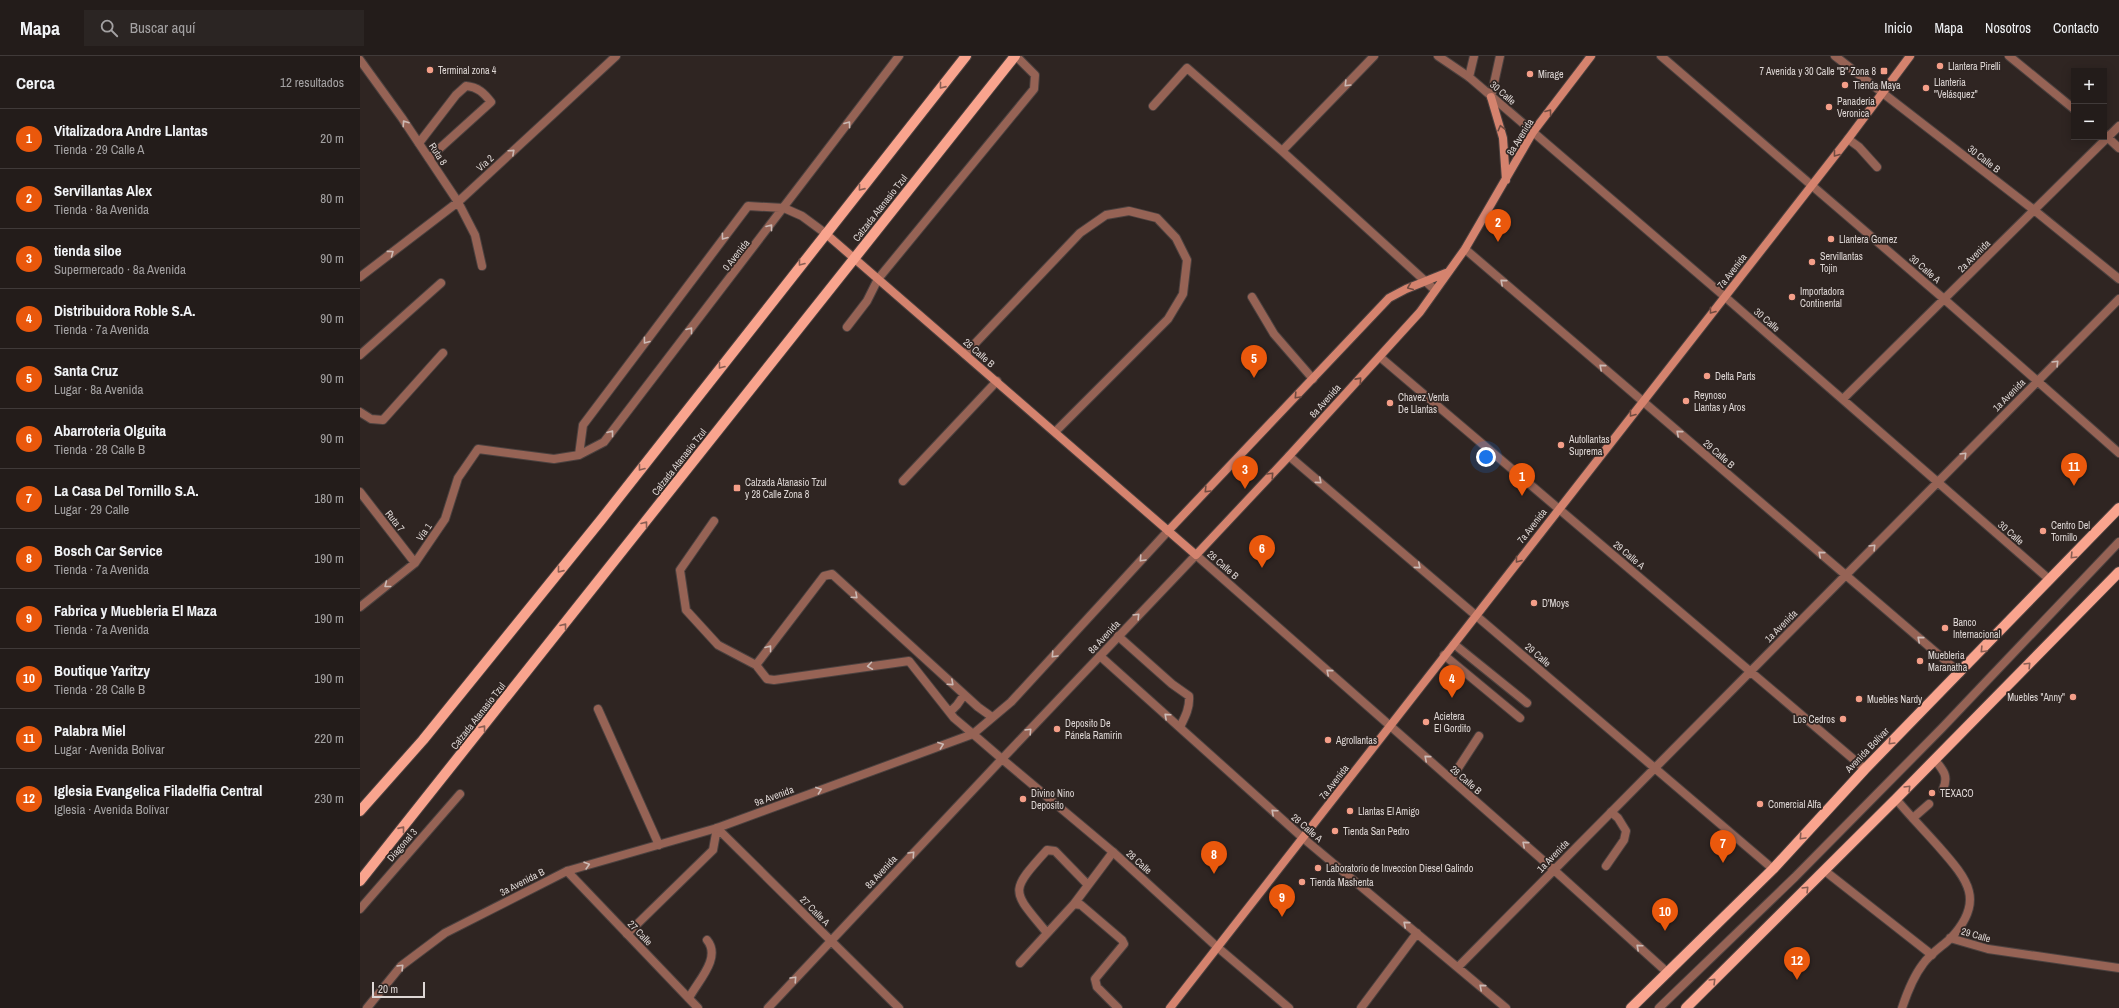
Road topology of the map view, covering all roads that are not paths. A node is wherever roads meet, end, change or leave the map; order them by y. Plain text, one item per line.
1 (616, 56) edge
2 (899, 56) edge
3 (966, 56) edge
4 (1015, 56) edge
5 (1374, 56) edge
6 (1438, 56) edge
7 (1474, 56) edge
8 (1500, 56) edge
9 (1591, 56) edge
10 (1662, 56) edge
11 (1835, 56) edge
12 (1910, 56) edge
13 (2009, 56) edge
14 (360, 60) edge
15 (1469, 77) junction
16 (1883, 93) junction
17 (1491, 96) junction
18 (1153, 106) dead end
19 (2071, 108) edge
20 (2119, 126) edge
21 (1534, 132) junction
22 (2107, 135) edge
23 (2107, 137) edge
24 (1848, 139) junction
25 (2102, 140) edge
26 (419, 143) junction
27 (2119, 148) edge
28 (1282, 150) junction
29 (429, 158) junction
30 (1877, 167) dead end
31 (1506, 180) junction
32 (1811, 185) junction
33 (458, 202) junction
34 (748, 206) joint
35 (784, 208) junction
36 (2034, 210) junction
37 (825, 233) junction
38 (1465, 250) junction
39 (855, 259) junction
40 (482, 266) dead end
41 (1446, 273) junction
42 (360, 277) edge
43 (878, 279) junction
44 (2119, 279) edge
45 (1424, 282) junction
46 (441, 283) dead end
47 (1434, 290) junction
48 (1724, 296) junction
49 (1252, 297) dead end
50 (1944, 299) junction
51 (2119, 299) edge
52 (847, 327) dead end
53 (443, 353) dead end
54 (965, 354) junction
55 (360, 355) edge
56 (1380, 357) junction
57 (1313, 379) junction
58 (996, 381) junction
59 (2037, 381) junction
60 (1843, 399) junction
61 (1642, 401) junction
62 (360, 412) edge
63 (1055, 432) junction
64 (478, 449) joint
65 (2119, 453) edge
66 (579, 455) junction
67 (1289, 456) junction
68 (903, 481) dead end
69 (1938, 482) junction
70 (360, 492) edge
71 (2119, 508) edge
72 (1558, 509) junction
73 (714, 521) dead end
74 (1168, 531) junction
75 (2119, 542) edge
76 (1196, 555) junction
77 (415, 563) junction
78 (2119, 572) edge
79 (1845, 575) junction
80 (2050, 580) junction
81 (360, 606) edge
82 (1475, 615) junction
83 (1118, 636) junction
84 (1454, 644) junction
85 (1444, 655) junction
86 (1100, 656) junction
87 (756, 665) junction
88 (1750, 671) junction
89 (1960, 673) junction
90 (964, 695) junction
91 (1528, 703) dead end
92 (598, 709) dead end
93 (950, 712) junction
94 (992, 717) junction
95 (1520, 718) dead end
96 (1390, 726) junction
97 (1180, 727) junction
98 (972, 734) junction
99 (1479, 736) dead end
100 (1002, 759) junction
101 (1935, 760) junction
102 (1654, 768) junction
103 (1865, 769) junction
104 (1451, 780) junction
105 (1943, 789) dead end
106 (460, 794) dead end
107 (1896, 800) junction
108 (1929, 804) dead end
109 (360, 811) edge
110 (1611, 812) junction
111 (1913, 818) junction
112 (717, 828) junction
113 (1303, 838) junction
114 (659, 845) junction
115 (1113, 852) junction
116 (1606, 866) dead end
117 (1772, 869) junction
118 (1554, 870) junction
119 (567, 871) junction
120 (1824, 871) junction
121 (360, 882) edge
122 (1088, 885) junction
123 (1074, 904) junction
124 (360, 909) edge
125 (1047, 933) junction
126 (1417, 933) junction
127 (627, 934) junction
128 (1950, 938) junction
129 (707, 940) dead end
130 (830, 940) junction
131 (1216, 946) junction
132 (1932, 955) junction
133 (1020, 963) dead end
134 (1458, 967) junction
135 (2119, 968) edge
136 (1668, 973) junction
137 (689, 998) junction
138 (367, 1008) edge
139 (698, 1008) edge
140 (768, 1008) edge
141 (899, 1008) edge
142 (1118, 1008) edge
143 (1170, 1008) edge
144 (1289, 1008) edge
145 (1360, 1008) edge
146 (1506, 1008) edge
147 (1632, 1008) edge
148 (1659, 1008) edge
149 (1686, 1008) edge
150 (1902, 1008) edge

33 -> 1 street, Vía 2
35 -> 2 street, 0 Avenida
3 -> 37 main road
4 - 39 main road, Calzada Atanasio Tzul
4 - 43 street
5 -> 28 street
6 - 15 street, 30 Calle
7 - 15 street
8 - 17 street
21 -> 9 main road, 8a Avenida
10 - 32 street, 30 Calle A
11 - 16 street, 30 Calle B
12 - 16 main road, 7a Avenida
13 - 19 street
26 -> 14 street, Ruta 8
15 - 17 street, 30 Calle
16 - 24 main road, 7a Avenida
16 - 36 street, 30 Calle B
17 - 21 street, 30 Calle
31 -> 17 main road
18 - 28 street
20 - 22 street, 2a Avenida
21 - 31 main road, 8a Avenida
21 - 48 street, 30 Calle
23 - 27 street
24 - 30 street
24 -> 32 main road, 7a Avenida
25 - 36 street, 2a Avenida
26 - 29 street, Ruta 8
26 - 29 street
28 - 45 street
29 - 33 street, Ruta 8
31 - 38 main road, 8a Avenida
32 - 48 main road, 7a Avenida
32 - 50 street, 30 Calle A
33 - 40 street, Ruta 8
42 -> 33 street, Vía 2
34 - 35 street, 28 Calle B
34 -> 66 street, 0 Avenida
35 - 37 street, 28 Calle B
66 -> 35 street, 0 Avenida
36 - 44 street, 30 Calle B
36 - 50 street, 2a Avenida
37 - 39 main road, 28 Calle B
37 -> 109 main road
38 - 41 main road, 8a Avenida
61 -> 38 street, 29 Calle B
39 - 43 main road, 28 Calle B
121 -> 39 main road, Calzada Atanasio Tzul
41 - 45 main road, 8a Avenida
41 - 47 main road, 8a Avenida
43 - 52 street
43 - 54 main road, 28 Calle B
45 - 47 street
45 -> 57 main road, 8a Avenida
46 - 55 street
47 - 56 main road, 8a Avenida
48 - 60 street, 30 Calle
48 -> 61 main road, 7a Avenida
49 - 57 street
50 - 59 street, 30 Calle A
50 - 60 street, 2a Avenida
59 -> 51 street, 1a Avenida
53 - 62 street
54 - 58 main road, 28 Calle B
54 - 63 street
67 -> 56 main road, 8a Avenida
56 - 72 street, 29 Calle A
57 -> 74 main road, 8a Avenida
58 - 63 main road, 28 Calle B
58 - 68 street
59 - 65 street, 30 Calle A
69 -> 59 street, 1a Avenida
60 - 69 street, 30 Calle
61 -> 72 main road, 7a Avenida
79 -> 61 street, 29 Calle B
63 - 74 main road, 28 Calle B
64 - 66 street, 0 Avenida
64 - 77 street, Vía 1
76 -> 67 main road, 8a Avenida
67 -> 82 street, 29 Calle
79 -> 69 street, 1a Avenida
69 - 80 street, 30 Calle
70 - 77 street, Ruta 7
71 -> 80 main road, Avenida Bolívar
72 -> 82 main road, 7a Avenida
72 - 88 street, 29 Calle A
73 - 87 street
74 - 76 main road, 28 Calle B
74 -> 94 street, 8a Avenida
75 - 148 street
83 -> 76 street, 8a Avenida
96 -> 76 street, 28 Calle B
77 -> 81 street, Vía 1
101 -> 78 main road
79 - 88 street, 1a Avenida
89 -> 79 street, 29 Calle B
80 -> 89 main road, Avenida Bolívar
82 - 84 main road, 7a Avenida
82 - 102 street, 29 Calle
83 - 86 street, 8a Avenida
83 - 97 street
84 - 85 main road, 7a Avenida
84 - 91 street
85 - 95 street
85 - 96 main road, 7a Avenida
97 -> 86 street, 28 Calle A
100 -> 86 street, 8a Avenida
87 -> 90 street
93 -> 87 street, 28 Calle
88 - 102 street, 1a Avenida
88 - 103 street, 29 Calle A
89 -> 103 main road, Avenida Bolívar
90 - 93 street
90 - 94 street
92 - 114 street
93 - 98 street, 28 Calle
94 - 98 street, 8a Avenida
104 -> 96 street, 28 Calle B
96 - 113 main road, 7a Avenida
113 -> 97 street, 28 Calle A
98 - 100 street, 28 Calle
112 -> 98 street, 9a Avenida
99 - 104 street
100 - 115 street, 28 Calle
130 -> 100 street, 8a Avenida
101 - 105 street
107 -> 101 main road
102 - 110 street, 1a Avenida
102 - 117 street, 29 Calle
103 -> 117 main road, Avenida Bolívar
118 -> 104 street, 28 Calle B
106 - 124 street, Diagonal 3
107 - 111 street, 29 Calle
107 - 120 main road
108 - 111 street
110 - 116 street
110 - 118 street, 1a Avenida
111 - 128 street, 29 Calle
112 - 114 street, 3a Avenida B
112 - 127 street
112 - 130 street, 27 Calle A
126 -> 113 street, 28 Calle A
113 - 131 main road, 7a Avenida
119 -> 114 street, 3a Avenida B
115 - 122 street
115 - 131 street, 28 Calle
117 - 136 main road, Avenida Bolívar
118 - 134 street, 1a Avenida
136 -> 118 street, 28 Calle B
119 - 127 street, 27 Calle
138 -> 119 street, 3a Avenida B
120 - 132 street
149 -> 120 main road
122 - 123 street
122 - 125 street
123 - 125 street
123 - 142 street
125 - 133 street
126 - 134 street, 28 Calle A
126 - 145 street
127 - 137 street, 27 Calle
128 - 132 street
128 - 135 street, 29 Calle
129 - 137 street
140 -> 130 street, 8a Avenida
130 - 141 street, 27 Calle A
131 - 143 main road, 7a Avenida
131 - 144 street, 28 Calle
132 - 150 street
146 -> 134 street, 28 Calle A
136 - 147 main road, Avenida Bolívar
137 - 139 street, 27 Calle

